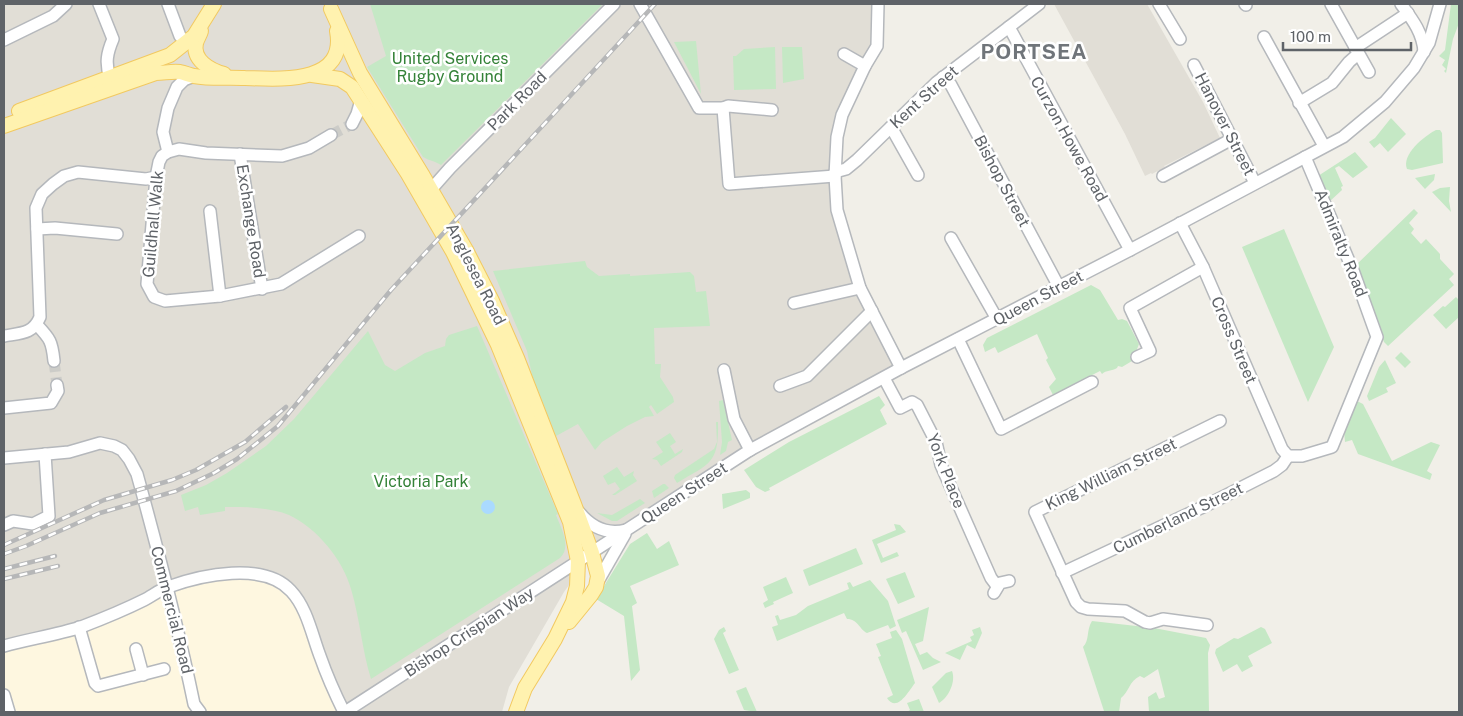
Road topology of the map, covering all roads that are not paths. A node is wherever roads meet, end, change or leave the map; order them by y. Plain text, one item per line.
1 (66, 4) edge
2 (99, 4) edge
3 (168, 4) edge
4 (214, 4) edge
5 (614, 4) edge
6 (640, 4) edge
7 (878, 4) edge
8 (1039, 4) edge
9 (1159, 4) edge
10 (1331, 4) edge
11 (1440, 4) edge
12 (331, 6) edge
13 (1405, 8) edge
14 (204, 21) junction
15 (1436, 23) junction
16 (1009, 27) junction
17 (1419, 29) junction
18 (1264, 37) dead end
19 (1180, 39) dead end
20 (4, 40) edge
21 (187, 43) junction
22 (1357, 51) junction
23 (1424, 52) junction
24 (844, 54) dead end
25 (1194, 65) dead end
26 (865, 66) junction
27 (1368, 72) dead end
28 (312, 75) junction
29 (194, 76) junction
30 (943, 77) junction
31 (110, 78) junction
32 (245, 78) junction
33 (362, 100) junction
34 (1299, 103) junction
35 (723, 108) junction
36 (772, 110) dead end
37 (4, 116) edge
38 (352, 124) tunnel mouth
39 (4, 126) edge
40 (891, 127) junction
41 (331, 135) tunnel mouth
42 (1232, 139) junction
43 (1324, 146) junction
44 (168, 152) junction
45 (240, 154) junction
46 (1306, 157) junction
47 (835, 174) junction
48 (918, 175) dead end
49 (1163, 176) dead end
50 (156, 177) junction
51 (1255, 183) junction
52 (427, 195) junction
53 (210, 211) dead end
54 (1180, 223) junction
55 (37, 229) junction
56 (117, 234) dead end
57 (359, 236) dead end
58 (951, 238) dead end
59 (1130, 250) junction
60 (1203, 267) junction
61 (1059, 287) junction
62 (262, 288) junction
63 (860, 288) junction
64 (220, 296) junction
65 (794, 303) dead end
66 (872, 310) junction
67 (998, 319) junction
68 (37, 325) junction
69 (4, 336) edge
70 (958, 340) junction
71 (1137, 357) dead end
72 (54, 361) tunnel mouth
73 (901, 368) junction
74 (724, 370) dead end
75 (884, 378) junction
76 (1092, 382) dead end
77 (57, 385) tunnel mouth
78 (780, 386) dead end
79 (4, 408) edge
80 (1220, 421) dead end
81 (750, 450) junction
82 (44, 454) junction
83 (1288, 456) junction
84 (4, 458) edge
85 (574, 504) junction
86 (4, 525) edge
87 (630, 529) junction
88 (592, 553) junction
89 (578, 561) junction
90 (1062, 573) junction
91 (1009, 581) dead end
92 (597, 583) junction
93 (166, 588) junction
94 (567, 614) junction
95 (1207, 625) dead end
96 (79, 628) junction
97 (555, 639) junction
98 (4, 646) edge
99 (136, 649) dead end
100 (164, 669) dead end
101 (143, 675) junction
102 (4, 695) edge
103 (9, 712) edge
104 (200, 712) edge
105 (345, 712) edge
106 (516, 712) edge

1 - 20 street
2 - 31 street
3 - 21 street
4 - 14 main road
5 - 52 street, Park Road
6 - 35 street
7 - 26 street
8 - 16 street, Kent Street
9 - 19 street
10 - 22 street
11 - 15 street, Queen Street
12 - 28 main road
12 - 52 main road, Anglesea Road
13 - 17 street
13 - 22 street
14 - 21 main road
14 - 32 main road
15 - 17 street
15 - 23 street, Queen Street
16 - 30 street, Kent Street
16 - 59 street, Curzon Howe Road
17 - 23 street
18 - 34 street
21 - 31 main road
22 - 27 street
22 - 34 street
23 - 43 street, Queen Street
24 - 26 street
25 - 42 street, Hanover Street
26 - 47 street
28 - 32 main road
28 - 33 main road, Anglesea Road
29 - 32 main road
29 - 39 main road
29 - 44 street, Guildhall Walk
30 - 40 street, Kent Street
30 - 61 street, Bishop Street
31 - 37 main road
33 - 38 street
33 - 52 main road, Anglesea Road
34 - 43 street
35 - 36 street
35 - 47 street
40 - 47 street, Kent Street
40 - 48 street
41 - 45 street
42 - 49 street
42 - 51 street, Hanover Street
43 - 46 street, Queen Street
44 - 45 street
44 - 50 street, Guildhall Walk
45 - 62 street, Exchange Road
46 - 51 street, Queen Street
46 - 83 street, Admiralty Road
47 - 63 street
50 - 55 street
50 - 64 street, Guildhall Walk
51 - 54 street, Queen Street
52 - 85 main road, Anglesea Road
52 - 89 main road, Anglesea Road
53 - 64 street
54 - 59 street, Queen Street
54 - 60 street, Cross Street
55 - 56 street
55 - 68 street
57 - 62 street
58 - 67 street
59 - 61 street, Queen Street
60 - 71 street
60 - 83 street, Cross Street
61 - 67 street, Queen Street
62 - 64 street
63 - 65 street
63 - 66 street
66 - 73 street
66 - 78 street
67 - 70 street, Queen Street
68 - 69 street
68 - 72 street
70 - 73 street, Queen Street
70 - 76 street
73 - 75 street, Queen Street
74 - 81 street
75 - 81 street, Queen Street
75 - 91 street, York Place
77 - 79 street
80 - 90 street, King William Street
81 - 87 street, Queen Street
82 - 84 street, Commercial Road
82 - 86 street
82 - 93 street, Commercial Road
83 - 90 street, Cumberland Street
85 - 87 street
85 - 88 main road, Anglesea Road
87 - 88 street, Queen Street
87 - 92 street
88 - 89 street, Bishop Crispian Way
88 - 92 main road, Anglesea Road
88 - 94 main road
89 - 94 main road, Anglesea Road
89 - 105 street, Bishop Crispian Way
90 - 95 street
92 - 97 main road
93 - 96 street
93 - 104 street, Commercial Road
93 - 105 street
94 - 97 main road
96 - 98 street
96 - 101 street
97 - 106 main road
99 - 101 street
100 - 101 street
102 - 103 street

